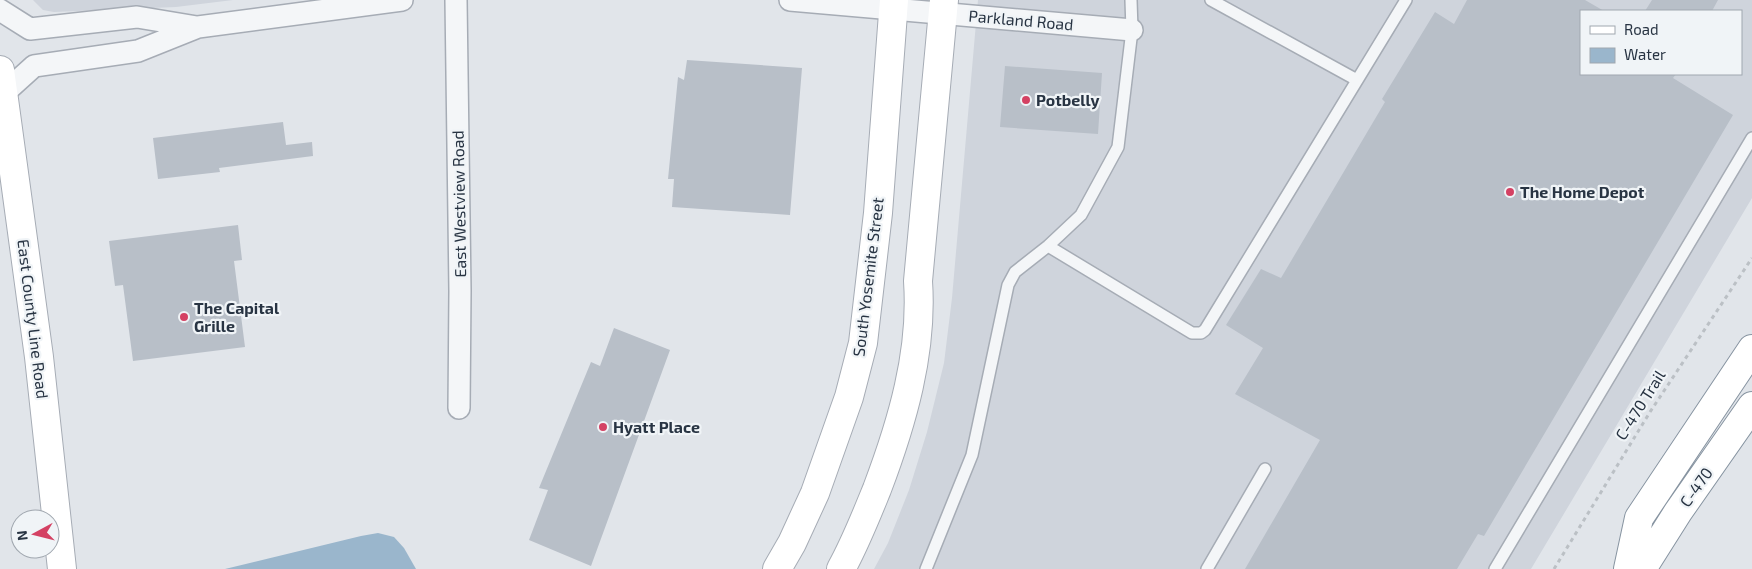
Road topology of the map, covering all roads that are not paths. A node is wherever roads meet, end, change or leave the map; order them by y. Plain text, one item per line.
1 (402, 0) edge
2 (456, 0) edge
3 (790, 0) edge
4 (1131, 0) edge
5 (1210, 0) edge
6 (1406, 0) edge
7 (894, 4) edge
8 (943, 6) edge
9 (0, 10) edge
10 (198, 27) junction
11 (1132, 30) junction
12 (1357, 80) junction
13 (1, 82) edge
14 (1752, 138) edge
15 (1048, 246) junction
16 (1752, 349) edge
17 (1752, 406) edge
18 (459, 408) dead end
19 (1265, 469) dead end
20 (62, 569) edge
21 (777, 569) edge
22 (841, 569) edge
23 (926, 569) edge
24 (1207, 569) edge
25 (1495, 569) edge
26 (1628, 569) edge
27 (1642, 569) edge

1 - 10 street
2 - 18 street, East Westview Road
3 - 7 street, Parkland Road
4 - 11 lane
5 - 12 lane
6 - 12 lane
7 - 8 street, Parkland Road
7 - 21 main road, South Yosemite Street
8 - 11 street, Parkland Road
8 - 22 main road
9 - 10 street
10 - 13 street
11 - 15 lane
12 - 15 lane
13 - 20 main road, East County Line Road
14 - 25 lane
15 - 23 lane
16 - 26 main road
17 - 27 main road, C-470
19 - 24 lane

